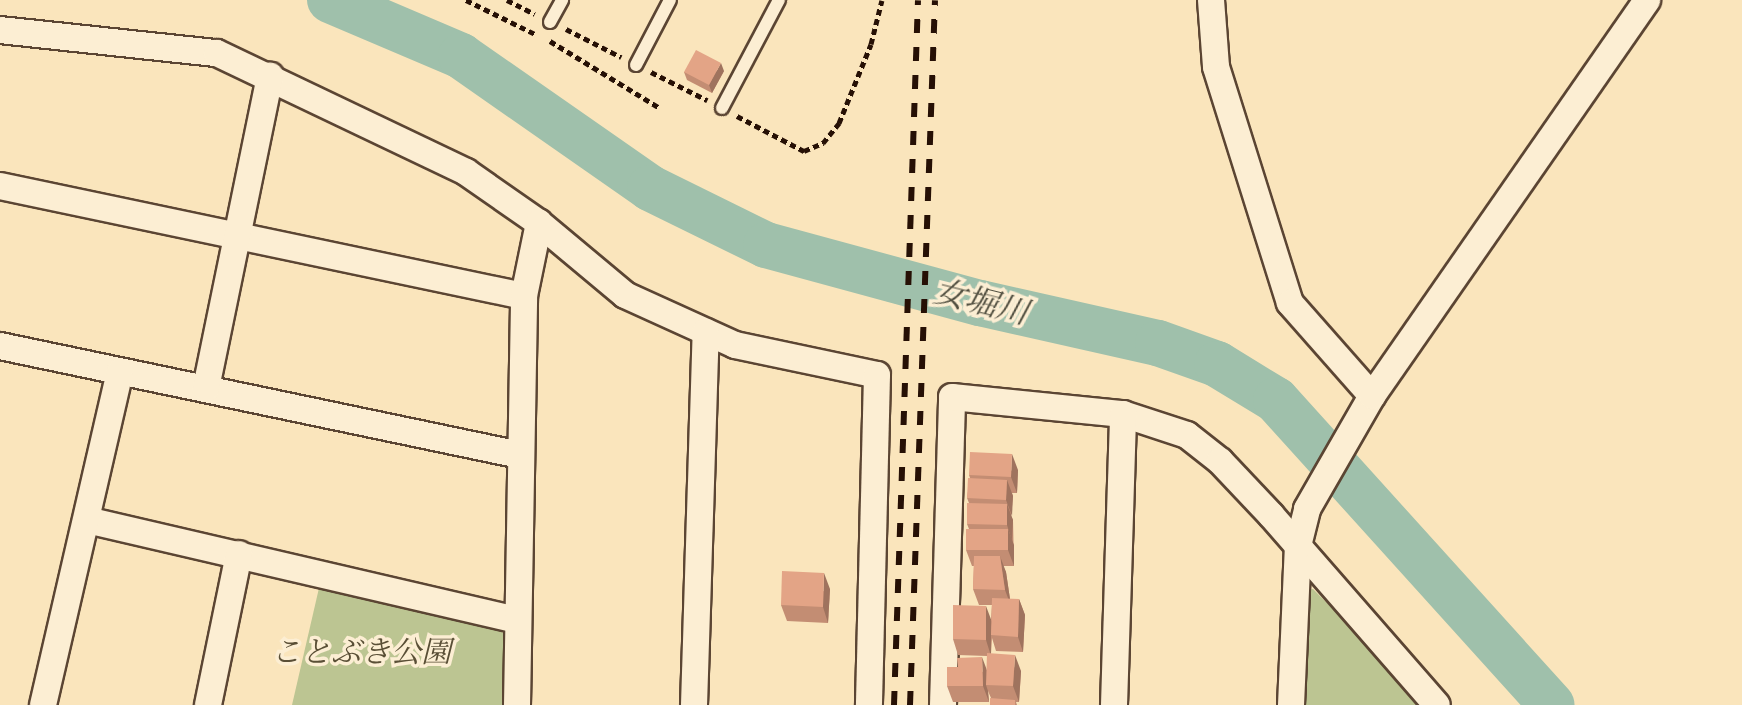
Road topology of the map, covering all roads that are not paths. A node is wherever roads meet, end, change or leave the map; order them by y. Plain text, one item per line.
1 (562, 0) edge
2 (670, 0) edge
3 (779, 0) edge
4 (1211, 0) edge
5 (1647, 0) edge
6 (550, 22) dead end
7 (0, 30) edge
8 (636, 65) dead end
9 (270, 75) junction
10 (722, 108) dead end
11 (0, 186) edge
12 (539, 223) junction
13 (237, 236) junction
14 (524, 296) junction
15 (706, 332) junction
16 (0, 346) edge
17 (120, 372) junction
18 (206, 388) junction
19 (1368, 404) junction
20 (1123, 414) junction
21 (520, 455) junction
22 (87, 520) junction
23 (1298, 546) junction
24 (239, 554) junction
25 (517, 620) junction
26 (43, 705) edge
27 (208, 705) edge
28 (517, 705) edge
29 (694, 705) edge
30 (869, 705) edge
31 (943, 705) edge
32 (1114, 705) edge
33 (1291, 705) edge
34 (1437, 705) edge

1 - 6 lane
2 - 8 lane
3 - 10 lane
4 - 19 street
5 - 19 street
7 - 9 street
9 - 12 street
9 - 13 street
11 - 13 street
12 - 14 street
12 - 15 street
13 - 14 street
13 - 18 street
14 - 21 street
15 - 29 street
15 - 30 street
16 - 17 street
17 - 18 street
17 - 22 street
18 - 21 street
19 - 23 street
20 - 23 street
20 - 31 street
20 - 32 street
21 - 25 street
22 - 24 street
22 - 26 street
23 - 33 street
23 - 34 street
24 - 25 street
24 - 27 street
25 - 28 street

